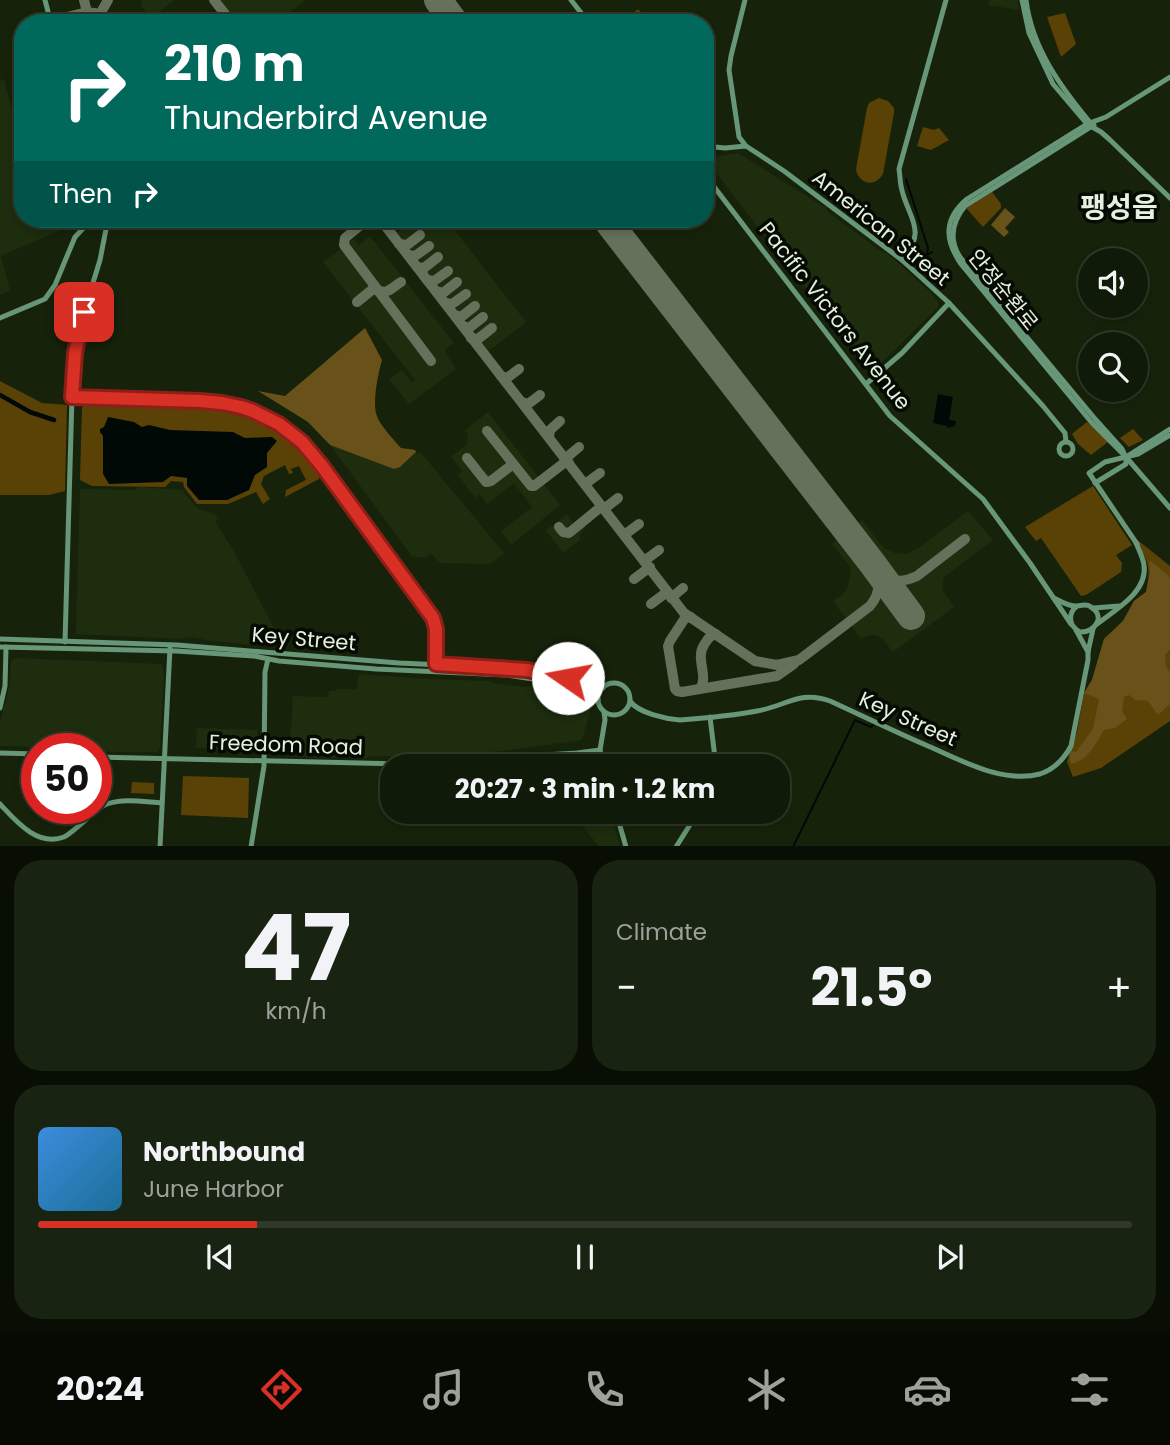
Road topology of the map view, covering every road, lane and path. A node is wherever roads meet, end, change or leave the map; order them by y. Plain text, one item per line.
1 (571, 0) edge
2 (745, 0) edge
3 (946, 0) edge
4 (1024, 0) edge
5 (582, 14) edge
6 (1170, 77) edge
7 (1090, 125) junction
8 (714, 146) edge
9 (746, 146) junction
10 (714, 188) edge
11 (1170, 198) edge
12 (84, 228) edge
13 (106, 228) edge
14 (902, 260) junction
15 (949, 303) junction
16 (0, 318) edge
17 (866, 383) junction
18 (72, 397) junction
19 (1170, 429) edge
20 (1170, 435) edge
21 (1066, 442) dead end
22 (1126, 457) junction
23 (1095, 483) junction
24 (1170, 508) edge
25 (1054, 598) junction
26 (1077, 606) junction
27 (1119, 606) junction
28 (1092, 607) junction
29 (1073, 626) junction
30 (1095, 627) junction
31 (0, 639) edge
32 (65, 641) junction
33 (3, 647) edge
34 (170, 648) junction
35 (64, 649) junction
36 (269, 655) junction
37 (1088, 655) junction
38 (436, 664) junction
39 (436, 672) junction
40 (603, 688) junction
41 (598, 700) junction
42 (630, 705) junction
43 (0, 708) edge
44 (604, 711) junction
45 (612, 715) junction
46 (710, 717) junction
47 (605, 720) junction
48 (600, 750) junction
49 (0, 753) edge
50 (21, 754) edge
51 (601, 754) edge
52 (715, 754) edge
53 (112, 757) edge
54 (165, 757) junction
55 (264, 760) junction
56 (162, 803) junction
57 (0, 804) edge
58 (620, 824) edge
59 (690, 824) edge
60 (40, 839) junction
61 (40, 846) edge
62 (160, 846) edge
63 (251, 846) edge
64 (626, 846) edge
65 (676, 846) edge

1 - 5 main road
2 - 9 main road
3 - 14 main road
4 - 7 main road
4 - 7 main road
6 - 7 main road, 안정순환로
7 - 11 main road
7 - 22 main road, 안정순환로
7 - 22 main road, 안정순환로
8 - 9 main road
9 - 14 main road, American Street
10 - 17 main road, Pacific Victors Avenue
12 - 16 main road
13 - 18 main road
14 - 15 main road, American Street
15 - 17 main road
15 - 21 main road, American Street
17 - 25 main road, Pacific Victors Avenue
18 - 32 main road
18 - 38 main road
19 - 22 main road
20 - 22 main road
22 - 23 main road
22 - 23 main road
22 - 24 main road, 안정순환로
23 - 27 main road
25 - 26 main road
25 - 29 main road, Pacific Victors Avenue
26 - 28 main road
26 - 29 main road
27 - 28 main road
27 - 30 main road
28 - 30 main road
29 - 30 main road
29 - 37 main road, Pacific Victors Avenue
30 - 37 main road, Key Street
31 - 32 main road, Key Street
32 - 34 main road, Key Street
32 - 35 main road
33 - 35 main road, Key Street
33 - 43 main road
34 - 35 main road, Key Street
34 - 36 main road, Key Street
34 - 54 main road
36 - 38 main road, Key Street
36 - 39 main road, Key Street
36 - 55 main road
37 - 46 main road, Key Street
38 - 39 main road
38 - 40 main road, Key Street
39 - 41 main road, Key Street
40 - 41 main road
40 - 42 main road
41 - 44 main road
42 - 45 main road
42 - 46 main road, Key Street
44 - 45 main road
44 - 47 main road
45 - 47 main road
46 - 52 main road
47 - 48 main road
48 - 51 main road
48 - 55 main road, Freedom Road
49 - 50 main road
53 - 54 main road, Freedom Road
54 - 55 main road, Freedom Road
54 - 56 main road
55 - 63 main road
56 - 60 main road
56 - 62 main road
57 - 60 main road
58 - 64 main road
59 - 65 main road
60 - 61 main road

